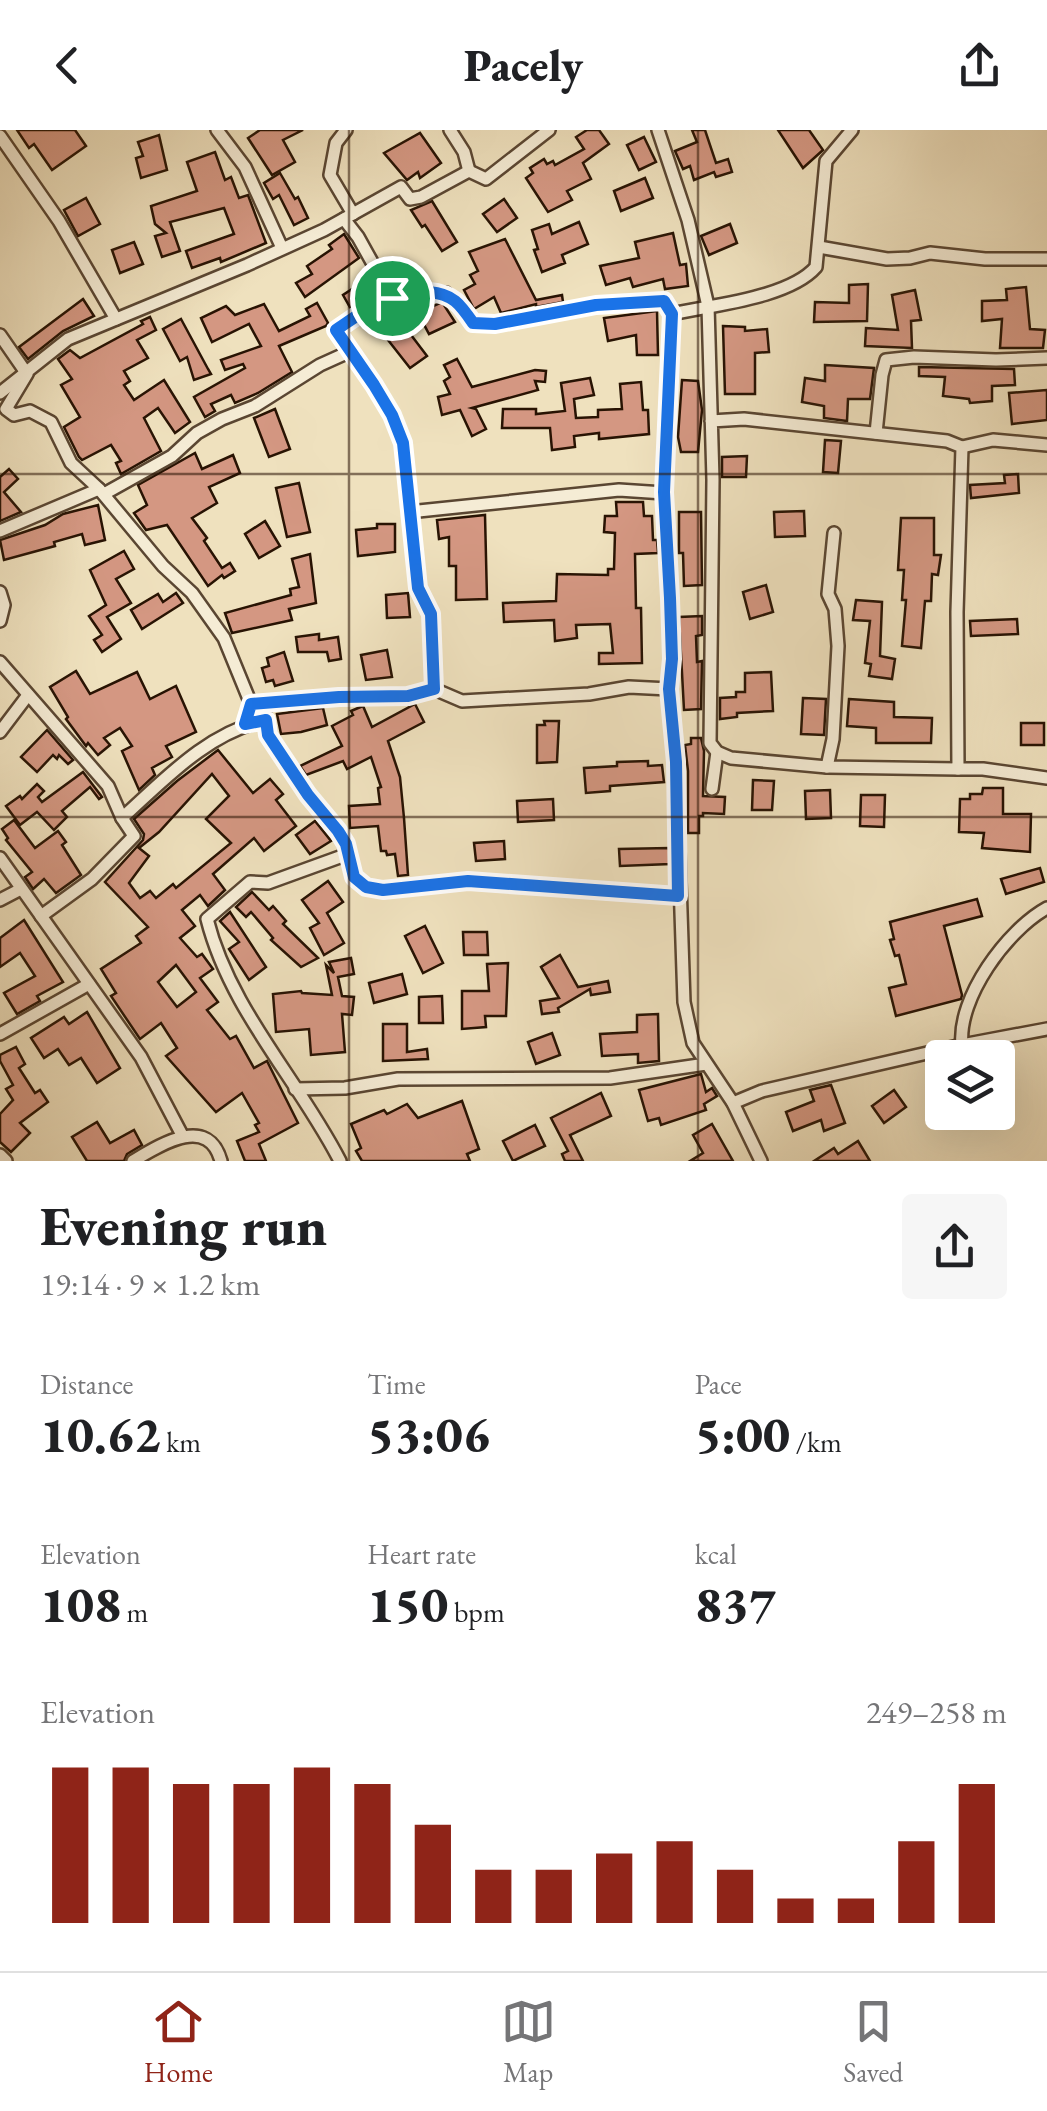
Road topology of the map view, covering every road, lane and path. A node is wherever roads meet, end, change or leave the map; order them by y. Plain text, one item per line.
1 (217, 130) edge
2 (346, 130) edge
3 (450, 130) edge
4 (549, 130) edge
5 (658, 130) edge
6 (852, 130) edge
7 (1, 141) edge
8 (469, 171) junction
9 (348, 217) junction
10 (819, 247) junction
11 (282, 248) junction
12 (1047, 259) edge
13 (392, 298) junction
14 (708, 306) junction
15 (672, 314) junction
16 (116, 319) junction
17 (0, 335) edge
18 (351, 351) junction
19 (1047, 358) edge
20 (27, 374) junction
21 (0, 393) edge
22 (3, 411) edge
23 (711, 421) junction
24 (876, 433) junction
25 (1047, 445) edge
26 (962, 447) junction
27 (101, 491) junction
28 (664, 492) junction
29 (409, 512) junction
30 (0, 531) edge
31 (834, 533) dead end
32 (0, 592) edge
33 (0, 622) edge
34 (0, 662) edge
35 (434, 689) junction
36 (669, 689) junction
37 (28, 695) junction
38 (258, 704) junction
39 (266, 720) junction
40 (245, 724) junction
41 (0, 732) edge
42 (717, 752) junction
43 (827, 767) junction
44 (958, 769) junction
45 (1047, 778) edge
46 (712, 789) dead end
47 (122, 818) junction
48 (348, 854) junction
49 (0, 858) edge
50 (21, 889) junction
51 (678, 896) junction
52 (0, 900) edge
53 (1047, 908) edge
54 (41, 916) junction
55 (89, 984) junction
56 (1047, 1029) edge
57 (0, 1034) edge
58 (961, 1040) edge
59 (989, 1040) edge
60 (925, 1053) edge
61 (706, 1064) junction
62 (295, 1089) junction
63 (733, 1103) junction
64 (182, 1135) junction
65 (0, 1155) edge
66 (6, 1161) edge
67 (134, 1161) edge
68 (221, 1161) edge
69 (340, 1161) edge
70 (761, 1161) edge

1 - 11 street
2 - 9 street
3 - 8 street
4 - 8 street
5 - 14 street
6 - 10 street
7 - 16 street
8 - 9 street
9 - 11 street
9 - 13 street
10 - 12 street
10 - 14 street
11 - 16 street
13 - 15 street
13 - 18 street
14 - 15 street
14 - 23 street
15 - 28 street
16 - 20 street
17 - 20 street
18 - 27 street
18 - 29 street
19 - 24 street
20 - 21 street
20 - 22 street
22 - 27 street
23 - 24 street
23 - 42 street
24 - 26 street
25 - 26 street
26 - 44 street
27 - 30 street
27 - 38 street
28 - 29 street
28 - 36 street
29 - 35 street
31 - 43 street
32 - 33 street
34 - 37 street
35 - 36 street
35 - 38 street
36 - 51 street
37 - 41 street
37 - 47 street
38 - 39 street
38 - 40 street
39 - 40 street
39 - 48 street
40 - 47 street
42 - 43 street
42 - 46 street
43 - 44 street
44 - 45 street
47 - 54 street
48 - 51 street
48 - 62 street
49 - 50 street
50 - 52 street
50 - 54 street
51 - 61 street
53 - 58 street
54 - 55 street
55 - 57 street
55 - 64 street
56 - 59 street
60 - 63 street
61 - 62 street
61 - 63 street
62 - 69 street
63 - 70 street
64 - 67 street
64 - 68 street
65 - 66 street

